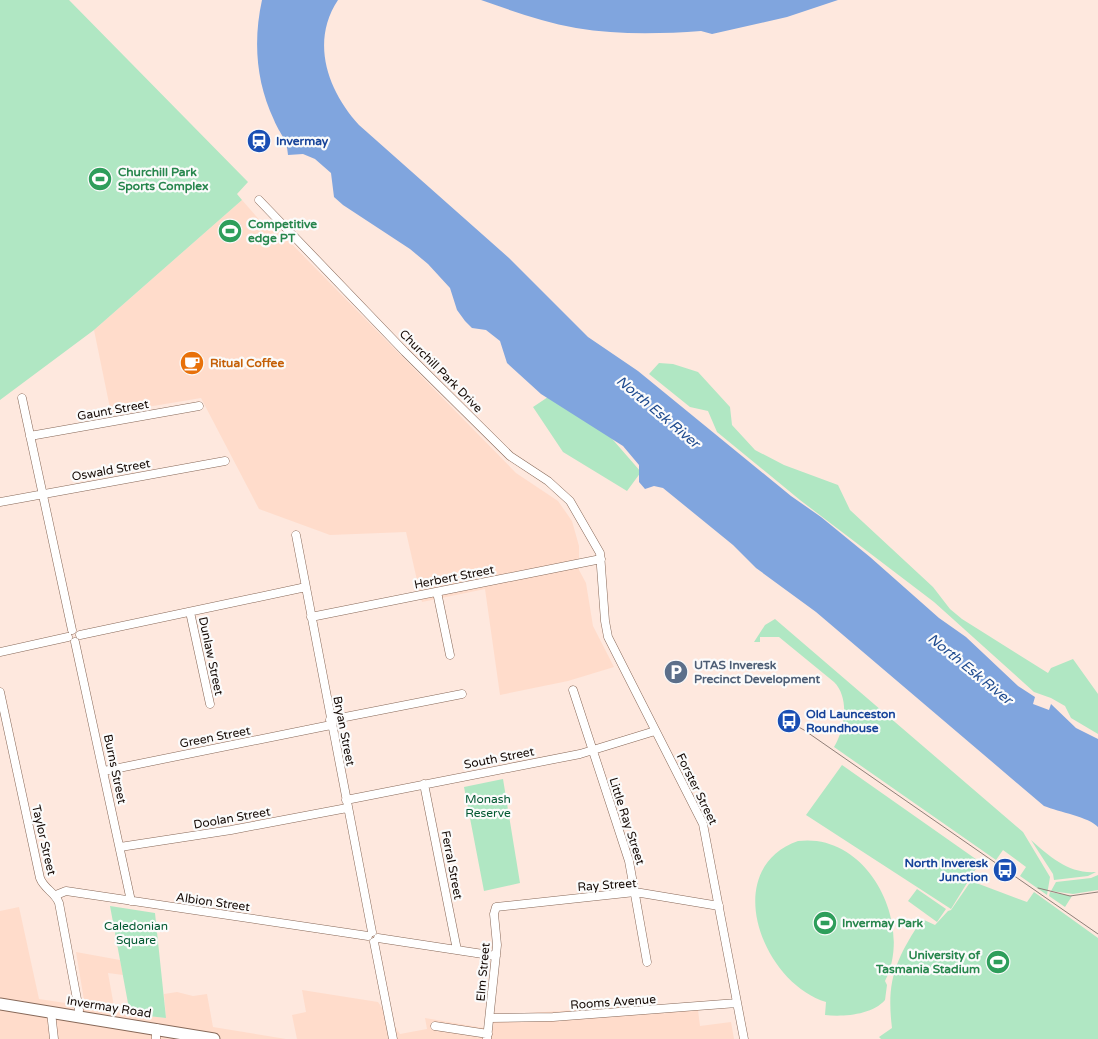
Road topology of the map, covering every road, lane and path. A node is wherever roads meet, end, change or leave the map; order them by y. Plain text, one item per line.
1 (259, 200) dead end
2 (22, 398) dead end
3 (199, 406) dead end
4 (30, 436) junction
5 (225, 461) dead end
6 (43, 494) junction
7 (0, 502) edge
8 (296, 535) dead end
9 (601, 559) junction
10 (306, 587) junction
11 (437, 592) junction
12 (190, 612) junction
13 (311, 617) junction
14 (74, 638) junction
15 (0, 652) edge
16 (450, 655) dead end
17 (573, 690) dead end
18 (0, 692) edge
19 (462, 694) dead end
20 (210, 704) dead end
21 (331, 722) junction
22 (655, 731) junction
23 (593, 750) junction
24 (104, 771) junction
25 (424, 784) junction
26 (347, 804) junction
27 (120, 847) junction
28 (635, 892) junction
29 (56, 895) junction
30 (131, 901) junction
31 (719, 906) junction
32 (496, 907) joint
33 (373, 937) junction
34 (457, 950) junction
35 (496, 956) junction
36 (646, 962) dead end
37 (737, 1003) junction
38 (0, 1004) edge
39 (51, 1012) junction
40 (78, 1017) junction
41 (490, 1018) junction
42 (435, 1026) dead end
43 (156, 1034) edge
44 (488, 1037) edge
45 (54, 1039) edge
46 (214, 1039) edge
47 (394, 1039) edge
48 (744, 1039) edge

1 - 9 street, Churchill Park Drive
2 - 4 street
3 - 4 street, Gaunt Street
4 - 6 street
5 - 6 street, Oswald Street
6 - 7 street, Oswald Street
6 - 14 street
8 - 10 street, Bryan Street
9 - 11 street, Herbert Street
9 - 22 street, Forster Street
10 - 12 street
10 - 13 street, Bryan Street
11 - 13 street, Herbert Street
11 - 16 street
12 - 14 street
12 - 20 street, Dunlaw Street
13 - 21 street, Bryan Street
14 - 15 street
14 - 24 street, Burns Street
17 - 23 street, Little Ray Street
18 - 29 street, Taylor Street
19 - 21 street, Green Street
21 - 24 street, Green Street
21 - 26 street, Bryan Street
22 - 23 street, South Street
22 - 31 street, Forster Street
23 - 25 street, South Street
23 - 28 street, Little Ray Street
24 - 27 street, Burns Street
25 - 26 street, South Street
25 - 34 street, Ferral Street
26 - 27 street, Doolan Street
26 - 33 street, Bryan Street
27 - 30 street, Burns Street
28 - 31 street, Ray Street
28 - 32 street, Ray Street
28 - 36 street, Little Ray Street
29 - 30 street, Albion Street
29 - 40 street
30 - 33 street, Albion Street
31 - 37 street, Forster Street
32 - 35 street, Elm Street
33 - 34 street, Albion Street
33 - 47 street, Bryan Street
34 - 35 street, Albion Street
35 - 41 street, Elm Street
37 - 41 street, Rooms Avenue
37 - 48 street, Forster Street
38 - 39 main road, Invermay Road
39 - 40 main road, Invermay Road
39 - 45 street
40 - 43 main road, Invermay Road
41 - 44 street, Elm Street
42 - 44 street
43 - 46 main road, Invermay Road

